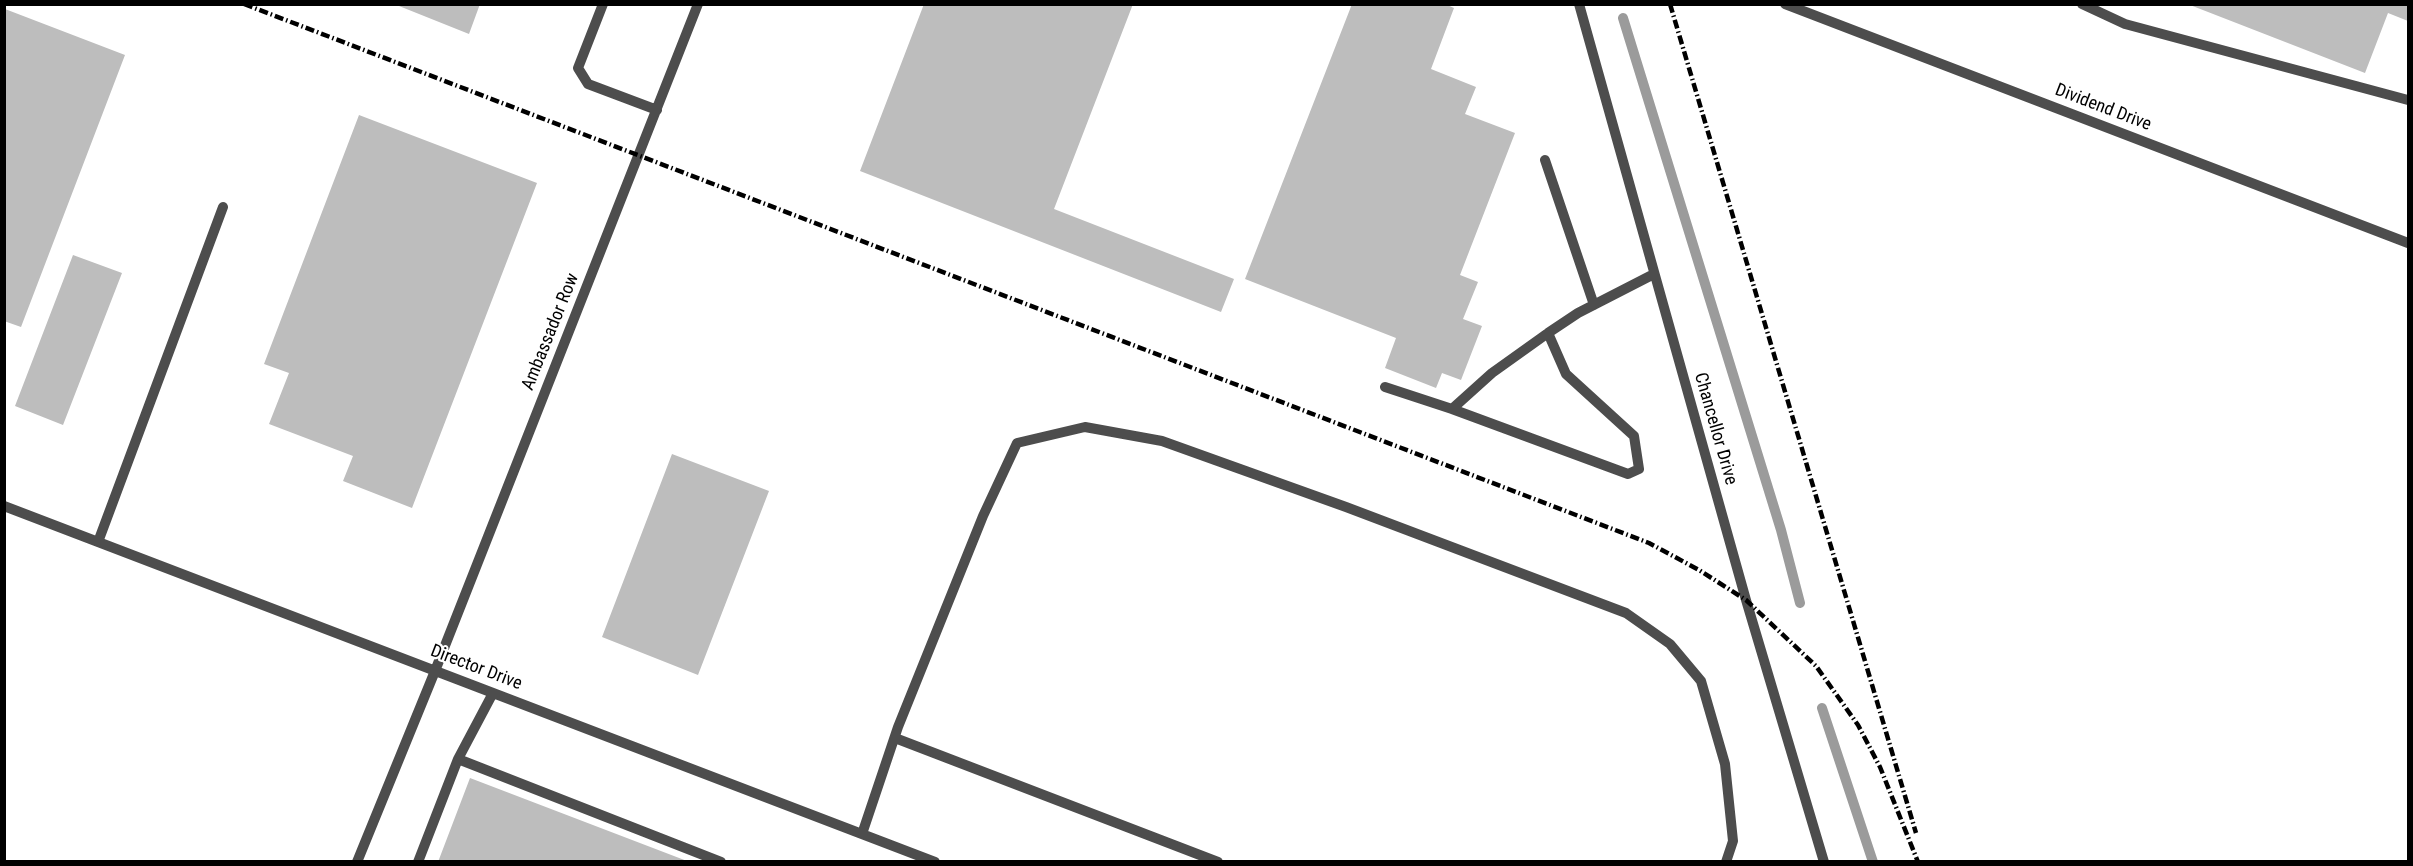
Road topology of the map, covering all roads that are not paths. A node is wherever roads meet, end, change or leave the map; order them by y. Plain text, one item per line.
1 (603, 4) edge
2 (698, 4) edge
3 (1579, 4) edge
4 (1785, 4) edge
5 (2082, 4) edge
6 (2409, 100) edge
7 (657, 110) junction
8 (1545, 160) dead end
9 (224, 207) dead end
10 (2409, 243) edge
11 (1654, 274) junction
12 (1594, 305) junction
13 (1548, 333) junction
14 (1385, 387) dead end
15 (1452, 409) junction
16 (4, 506) edge
17 (98, 542) junction
18 (435, 671) junction
19 (493, 693) junction
20 (895, 738) junction
21 (458, 759) junction
22 (862, 834) junction
23 (357, 861) edge
24 (418, 861) edge
25 (721, 861) edge
26 (936, 861) edge
27 (1218, 861) edge
28 (1726, 861) edge
29 (1824, 861) edge

1 - 7 street
2 - 7 street, Ambassador Row
3 - 11 street, Chancellor Drive
4 - 10 street, Dividend Drive
5 - 6 street
7 - 18 street, Ambassador Row
8 - 12 street
9 - 17 street
11 - 12 street
11 - 29 street, Chancellor Drive
12 - 13 street
13 - 15 street
13 - 15 street
14 - 15 street
16 - 17 street, Director Drive
17 - 18 street, Director Drive
18 - 19 street, Director Drive
18 - 23 street, Ambassador Row
19 - 21 street
19 - 22 street, Director Drive
20 - 22 street
20 - 27 street
20 - 28 street
21 - 24 street
21 - 25 street
22 - 26 street, Director Drive

